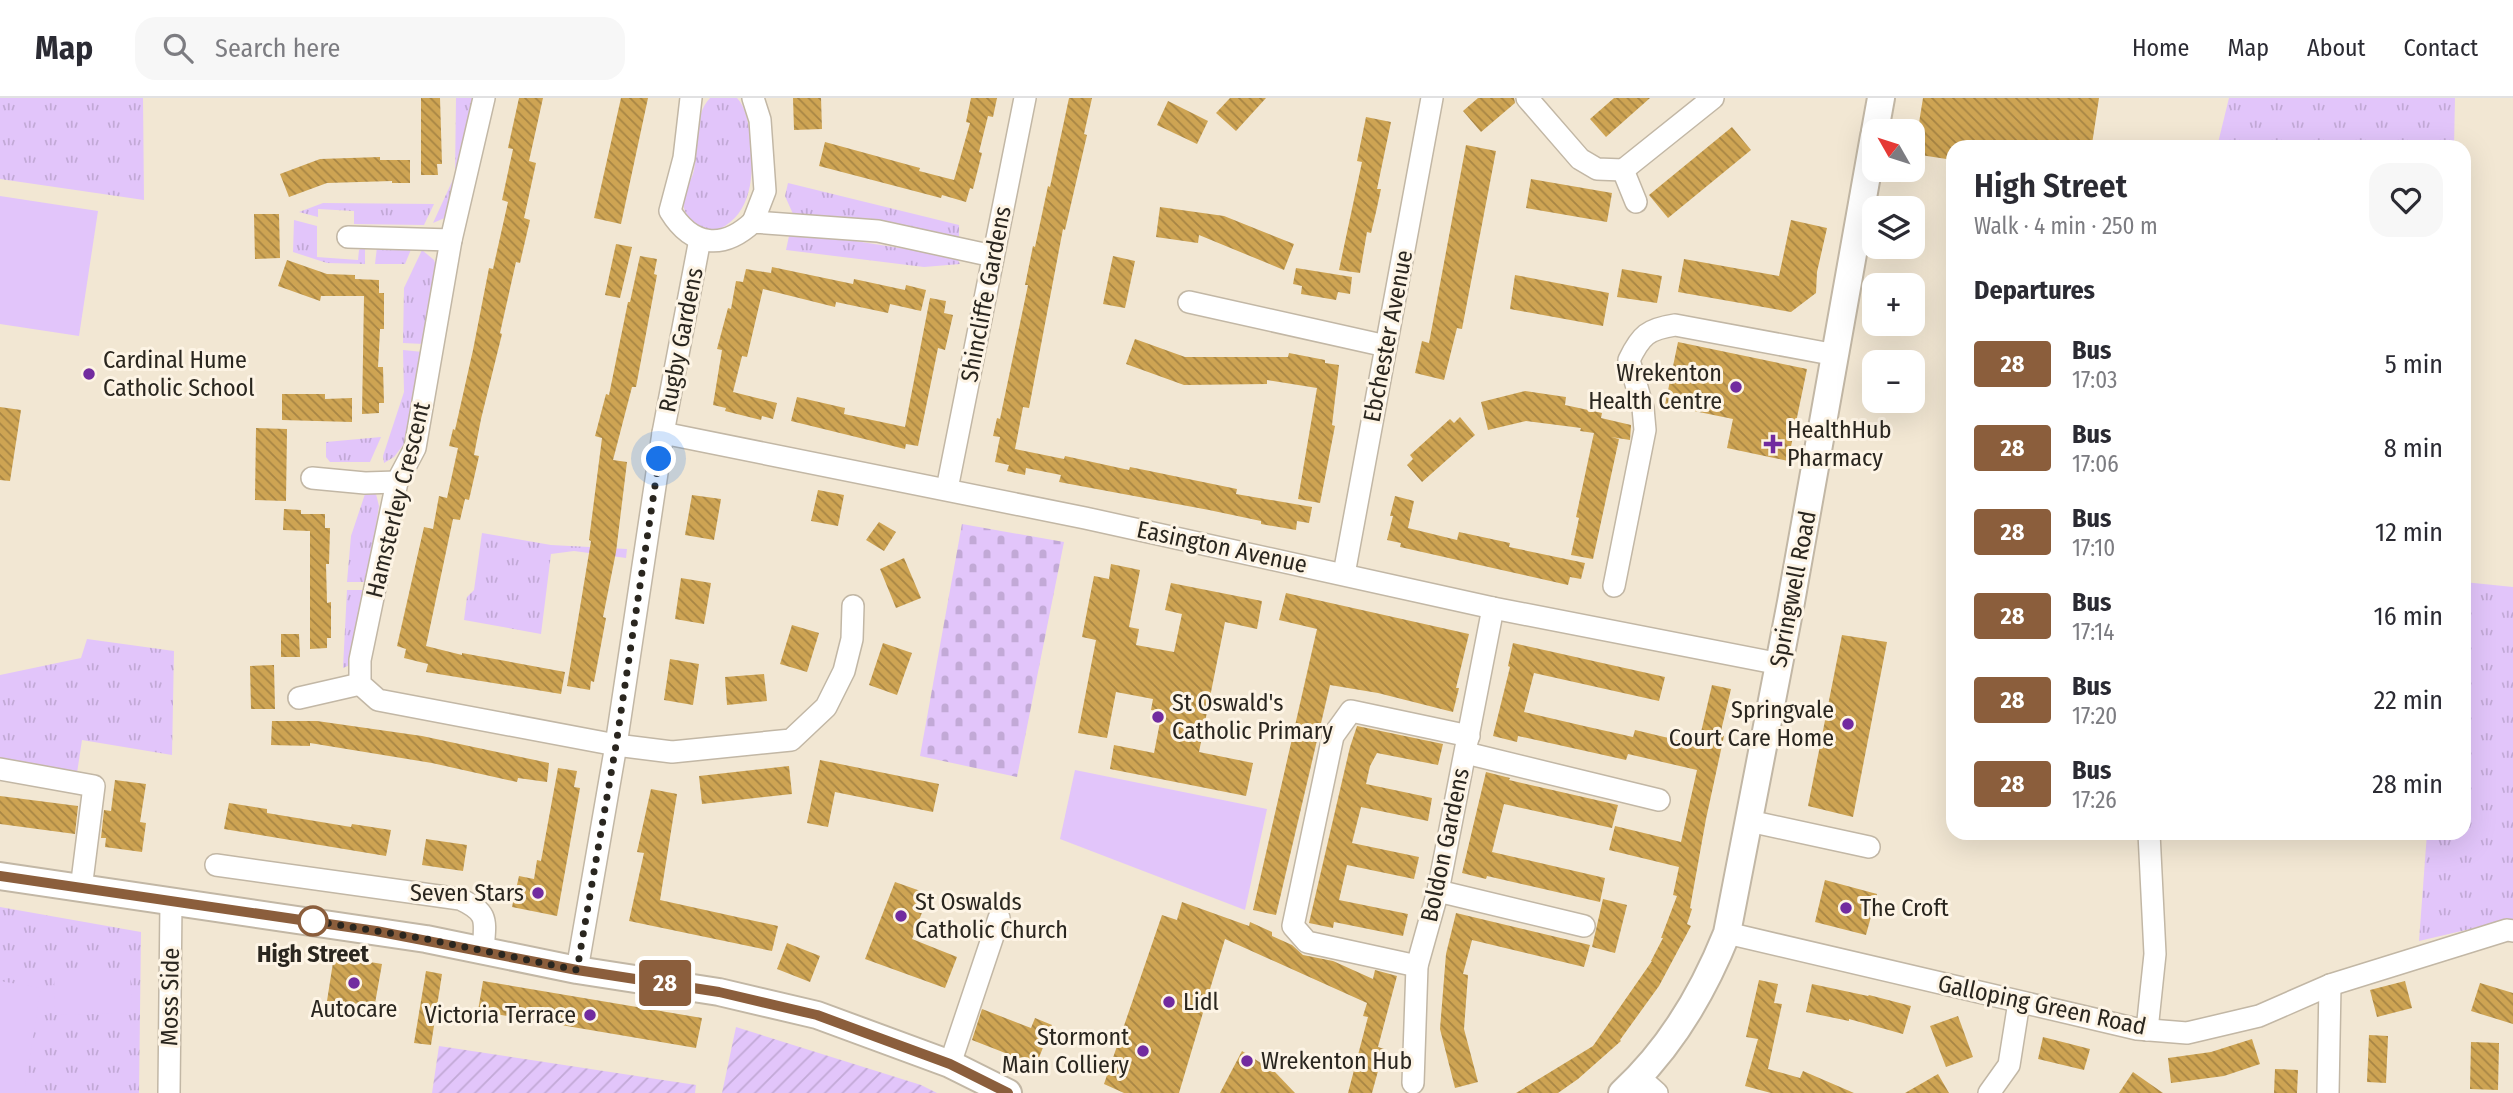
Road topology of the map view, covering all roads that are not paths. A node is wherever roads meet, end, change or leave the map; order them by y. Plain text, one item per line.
1 (484, 98) edge
2 (691, 98) edge
3 (753, 98) edge
4 (1025, 98) edge
5 (1432, 98) edge
6 (1527, 98) edge
7 (1713, 98) edge
8 (1881, 98) edge
9 (1878, 119) edge
10 (1623, 170) junction
11 (1867, 182) edge
12 (1636, 202) dead end
13 (753, 222) junction
14 (348, 237) dead end
15 (700, 239) junction
16 (451, 240) junction
17 (993, 256) junction
18 (1189, 302) dead end
19 (1386, 346) junction
20 (1836, 355) junction
21 (663, 433) junction
22 (312, 478) dead end
23 (397, 482) junction
24 (947, 489) junction
25 (1344, 574) junction
26 (1614, 586) dead end
27 (853, 606) dead end
28 (1493, 608) junction
29 (1780, 664) junction
30 (360, 684) junction
31 (299, 698) dead end
32 (1467, 744) junction
33 (616, 745) junction
34 (0, 769) edge
35 (1659, 800) dead end
36 (1749, 821) junction
37 (2144, 840) edge
38 (1869, 847) dead end
39 (216, 865) dead end
40 (0, 876) edge
41 (81, 889) junction
42 (1438, 891) junction
43 (171, 901) junction
44 (999, 918) dead end
45 (1584, 926) dead end
46 (2513, 932) edge
47 (1727, 933) junction
48 (483, 951) junction
49 (1417, 966) junction
50 (577, 970) junction
51 (2330, 985) junction
52 (2019, 1002) junction
53 (2147, 1030) junction
54 (950, 1064) junction
55 (1413, 1083) dead end
56 (1640, 1088) edge
57 (169, 1093) edge
58 (1008, 1093) edge
59 (1989, 1093) edge
60 (2328, 1093) edge

1 - 16 street, Hamsterley Crescent
2 - 15 street, Rugby Gardens
3 - 13 street
4 - 17 street, Shincliffe Gardens
5 - 19 street, Ebchester Avenue
6 - 10 street
7 - 10 street
8 - 9 main road, Springwell Road
10 - 12 street
11 - 20 main road, Springwell Road
13 - 15 street
13 - 17 street
14 - 16 street
15 - 21 street, Rugby Gardens
16 - 23 street, Hamsterley Crescent
17 - 24 street, Shincliffe Gardens
18 - 19 street
19 - 25 street, Ebchester Avenue
20 - 26 street
20 - 29 main road, Springwell Road
21 - 24 street, Easington Avenue
21 - 33 street, Rugby Gardens
22 - 23 street
23 - 30 street, Hamsterley Crescent
24 - 25 street, Easington Avenue
25 - 28 street, Easington Avenue
27 - 33 street
28 - 29 street, Easington Avenue
28 - 32 street, Boldon Gardens
29 - 36 main road, Springwell Road
30 - 31 street
30 - 33 street
32 - 35 street
32 - 42 street, Boldon Gardens
32 - 49 street
33 - 50 street, Rugby Gardens
34 - 41 street
36 - 38 street
36 - 47 main road, Springwell Road
37 - 53 street
39 - 48 street
40 - 41 main road
41 - 43 main road
42 - 45 street
42 - 49 street, Boldon Gardens
43 - 48 main road
43 - 57 street, Moss Side
44 - 54 street
46 - 51 street, Galloping Green Road
47 - 52 street, Galloping Green Road
47 - 56 main road, Springwell Road
48 - 50 main road
49 - 55 street, Boldon Gardens
50 - 54 main road
51 - 53 street, Galloping Green Road
51 - 60 street
52 - 53 street, Galloping Green Road
52 - 59 street
54 - 58 main road

